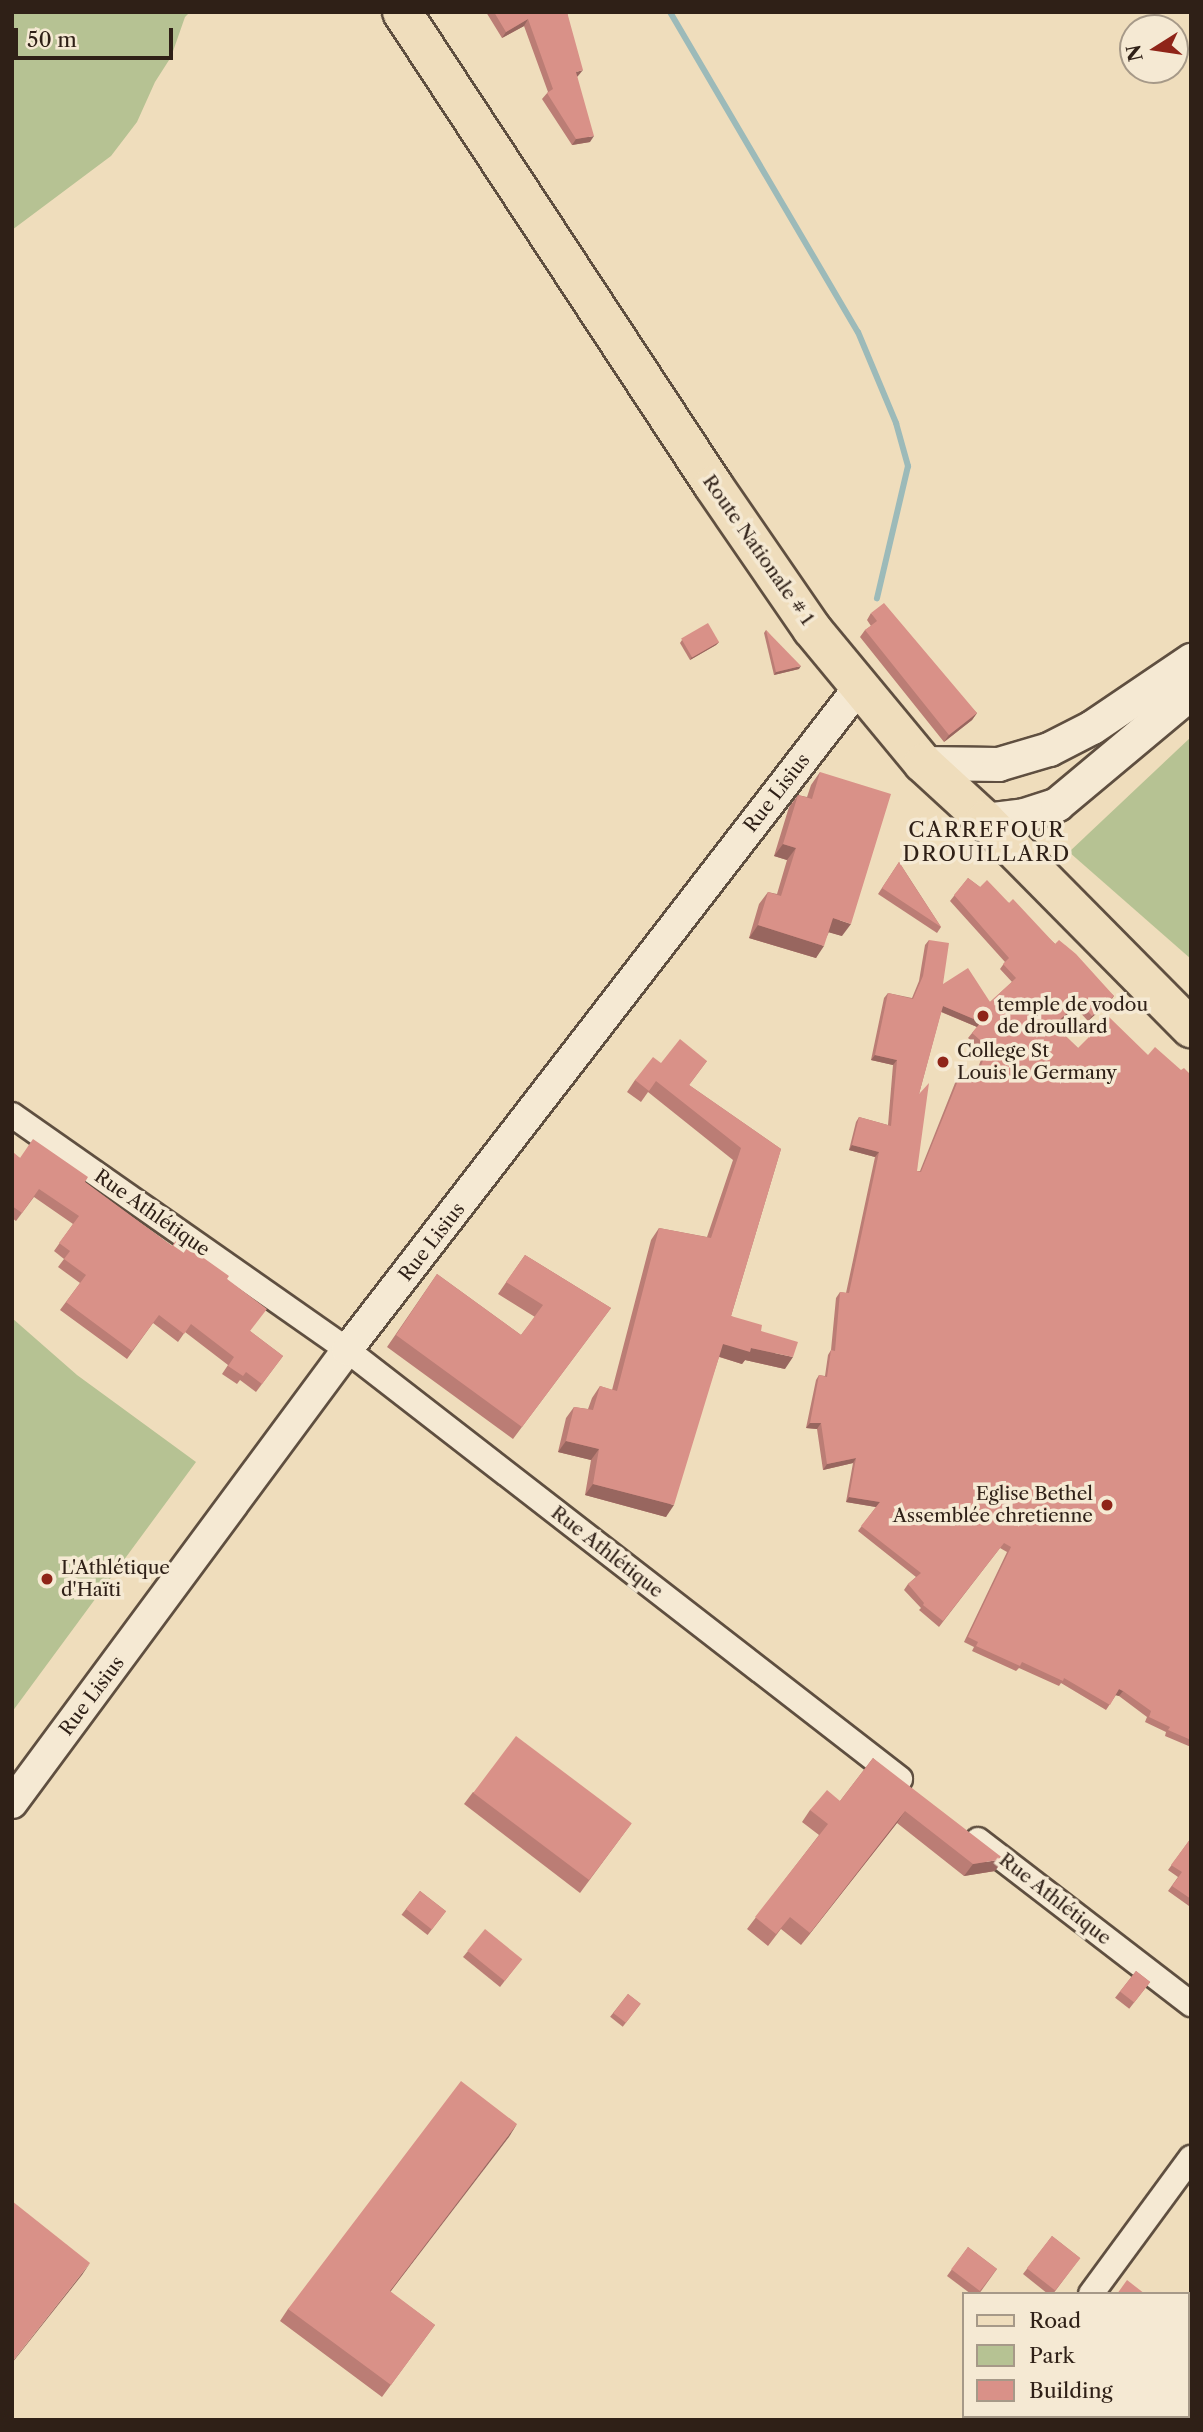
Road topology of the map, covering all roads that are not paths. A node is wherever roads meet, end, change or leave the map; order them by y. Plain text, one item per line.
1 (402, 12) edge
2 (1191, 660) edge
3 (855, 684) junction
4 (1191, 692) edge
5 (923, 763) junction
6 (985, 820) junction
7 (1191, 1028) edge
8 (12, 1115) edge
9 (347, 1350) junction
10 (918, 1793) edge
11 (12, 1803) edge
12 (962, 1827) edge
13 (1191, 2004) edge
14 (1191, 2158) edge
15 (1092, 2292) edge

1 - 3 main road, Route Nationale # 1
2 - 5 main road
3 - 5 main road, Route Nationale # 1
3 - 9 street, Rue Lisius
4 - 6 main road
5 - 6 main road, Route Nationale # 1
6 - 7 main road, Route Nationale # 1
8 - 9 street, Rue Athlétique
9 - 10 street, Rue Athlétique
9 - 11 street, Rue Lisius
12 - 13 street, Rue Athlétique
14 - 15 street

